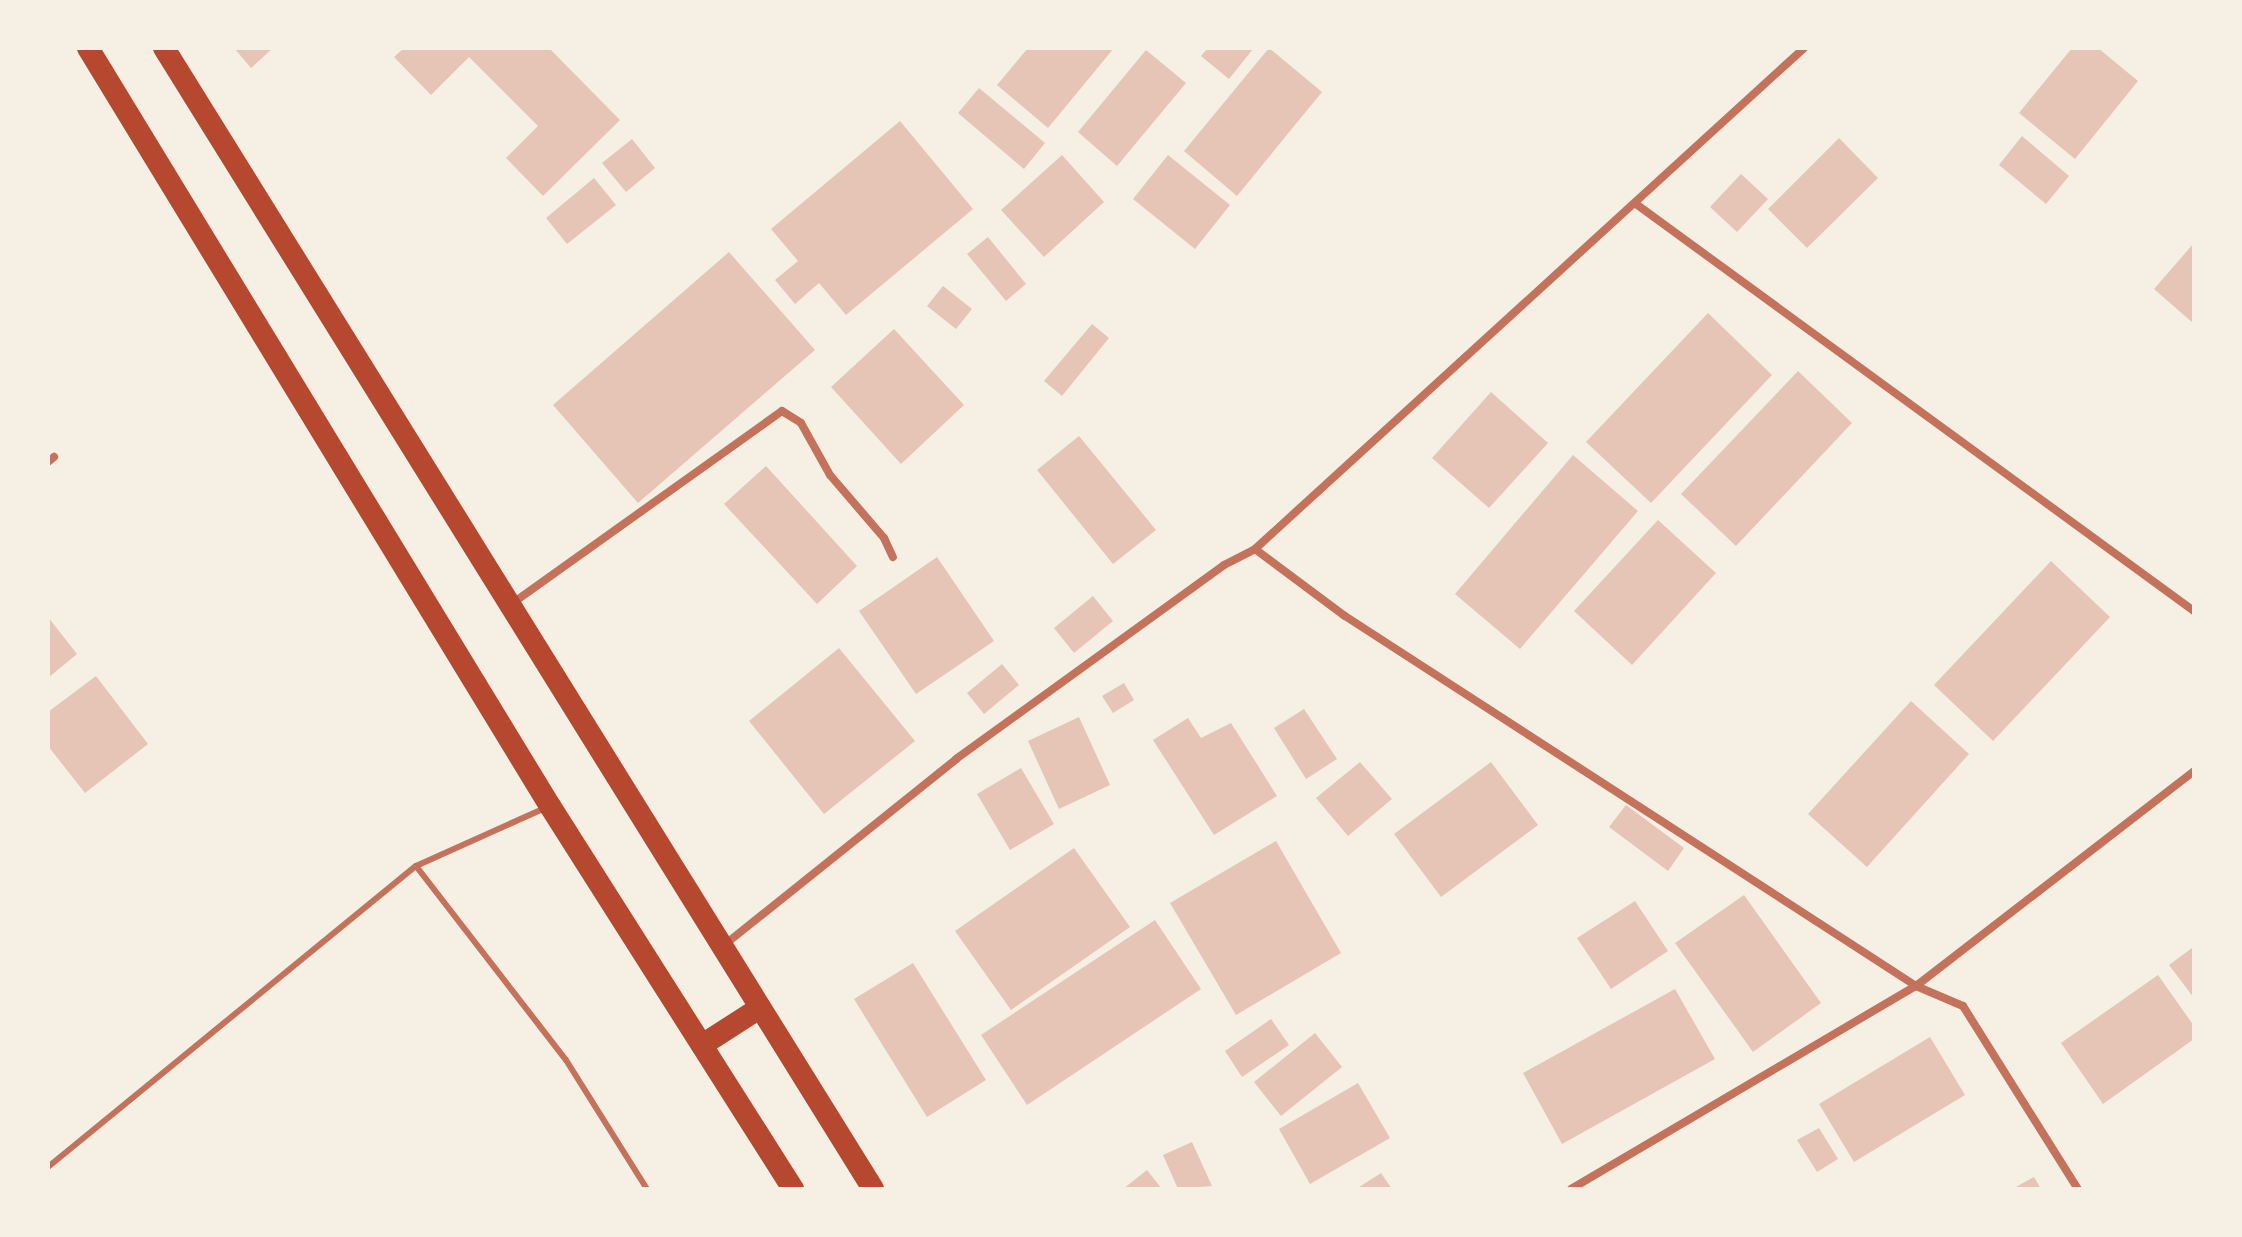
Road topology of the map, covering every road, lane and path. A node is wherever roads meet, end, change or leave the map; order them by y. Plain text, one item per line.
1 (88, 48) edge
2 (164, 48) edge
3 (1804, 48) edge
4 (1636, 204) junction
5 (1255, 549) junction
6 (893, 557) dead end
7 (510, 606) junction
8 (2194, 611) edge
9 (2194, 771) edge
10 (550, 806) junction
11 (416, 866) junction
12 (719, 949) junction
13 (1916, 986) junction
14 (758, 1009) junction
15 (702, 1045) junction
16 (48, 1167) edge
17 (647, 1189) edge
18 (793, 1189) edge
19 (873, 1189) edge
20 (1571, 1189) edge
21 (2078, 1189) edge

1 - 10 highway
2 - 7 highway
3 - 4 street
4 - 5 street
4 - 8 street
5 - 12 street
5 - 13 street
6 - 7 street
7 - 12 highway
9 - 13 street
10 - 11 lane
10 - 15 highway
11 - 16 lane
11 - 17 lane
12 - 14 highway
13 - 20 street
13 - 21 street
14 - 15 highway
14 - 19 highway
15 - 18 highway

